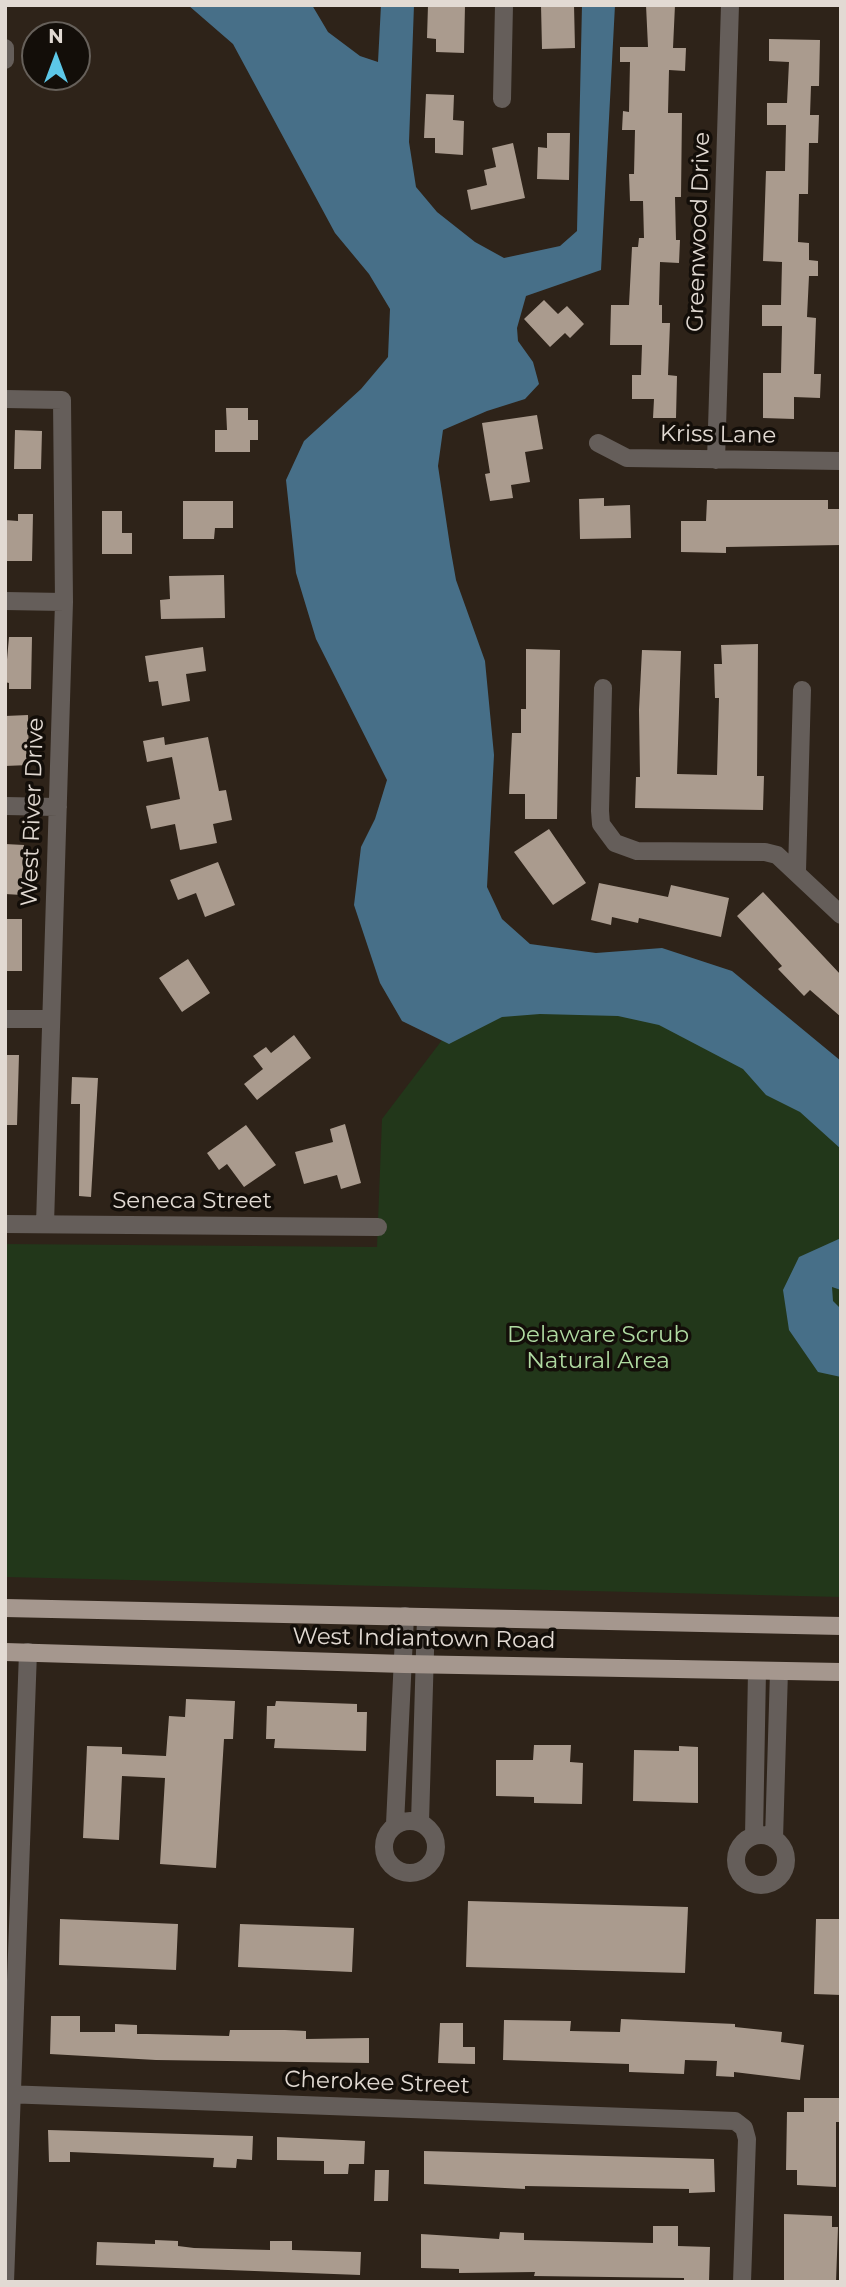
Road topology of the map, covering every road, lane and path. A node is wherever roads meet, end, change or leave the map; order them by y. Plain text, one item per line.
1 (505, 5) edge
2 (730, 5) edge
3 (5, 48) edge
4 (5, 60) edge
5 (502, 99) dead end
6 (5, 399) edge
7 (598, 443) dead end
8 (716, 460) junction
9 (841, 461) edge
10 (5, 601) edge
11 (64, 601) junction
12 (603, 688) dead end
13 (802, 690) dead end
14 (5, 806) edge
15 (58, 807) junction
16 (797, 871) junction
17 (841, 915) edge
18 (5, 1019) edge
19 (51, 1019) junction
20 (5, 1224) edge
21 (45, 1224) junction
22 (378, 1227) dead end
23 (5, 1608) edge
24 (405, 1616) junction
25 (426, 1617) junction
26 (841, 1626) edge
27 (5, 1652) edge
28 (28, 1653) junction
29 (404, 1664) junction
30 (424, 1665) junction
31 (757, 1671) junction
32 (779, 1671) junction
33 (841, 1672) edge
34 (420, 1822) junction
35 (395, 1825) junction
36 (754, 1836) junction
37 (774, 1839) junction
38 (8, 2094) edge
39 (5, 2282) edge
40 (742, 2282) edge

1 - 5 street
2 - 8 street, Greenwood Drive
3 - 4 street
6 - 11 street, West River Drive
7 - 8 street, Kriss Lane
8 - 9 street, Kriss Lane
10 - 11 street
11 - 15 street, West River Drive
12 - 16 street
13 - 16 street
14 - 15 street
15 - 19 street, West River Drive
16 - 17 street
18 - 19 street
19 - 21 street, West River Drive
20 - 21 street, Seneca Street
21 - 22 street, Seneca Street
23 - 24 main road, West Indiantown Road
24 - 25 main road, West Indiantown Road
24 - 29 street
25 - 26 main road, West Indiantown Road
25 - 30 street
27 - 28 main road, West Indiantown Road
28 - 29 main road, West Indiantown Road
28 - 38 street
29 - 30 main road, West Indiantown Road
29 - 35 street
30 - 31 main road, West Indiantown Road
30 - 34 street
31 - 32 main road, West Indiantown Road
31 - 36 street
32 - 33 main road, West Indiantown Road
32 - 37 street
34 - 35 street
34 - 35 street
36 - 37 street
36 - 37 street
38 - 39 street
38 - 40 street, Cherokee Street

